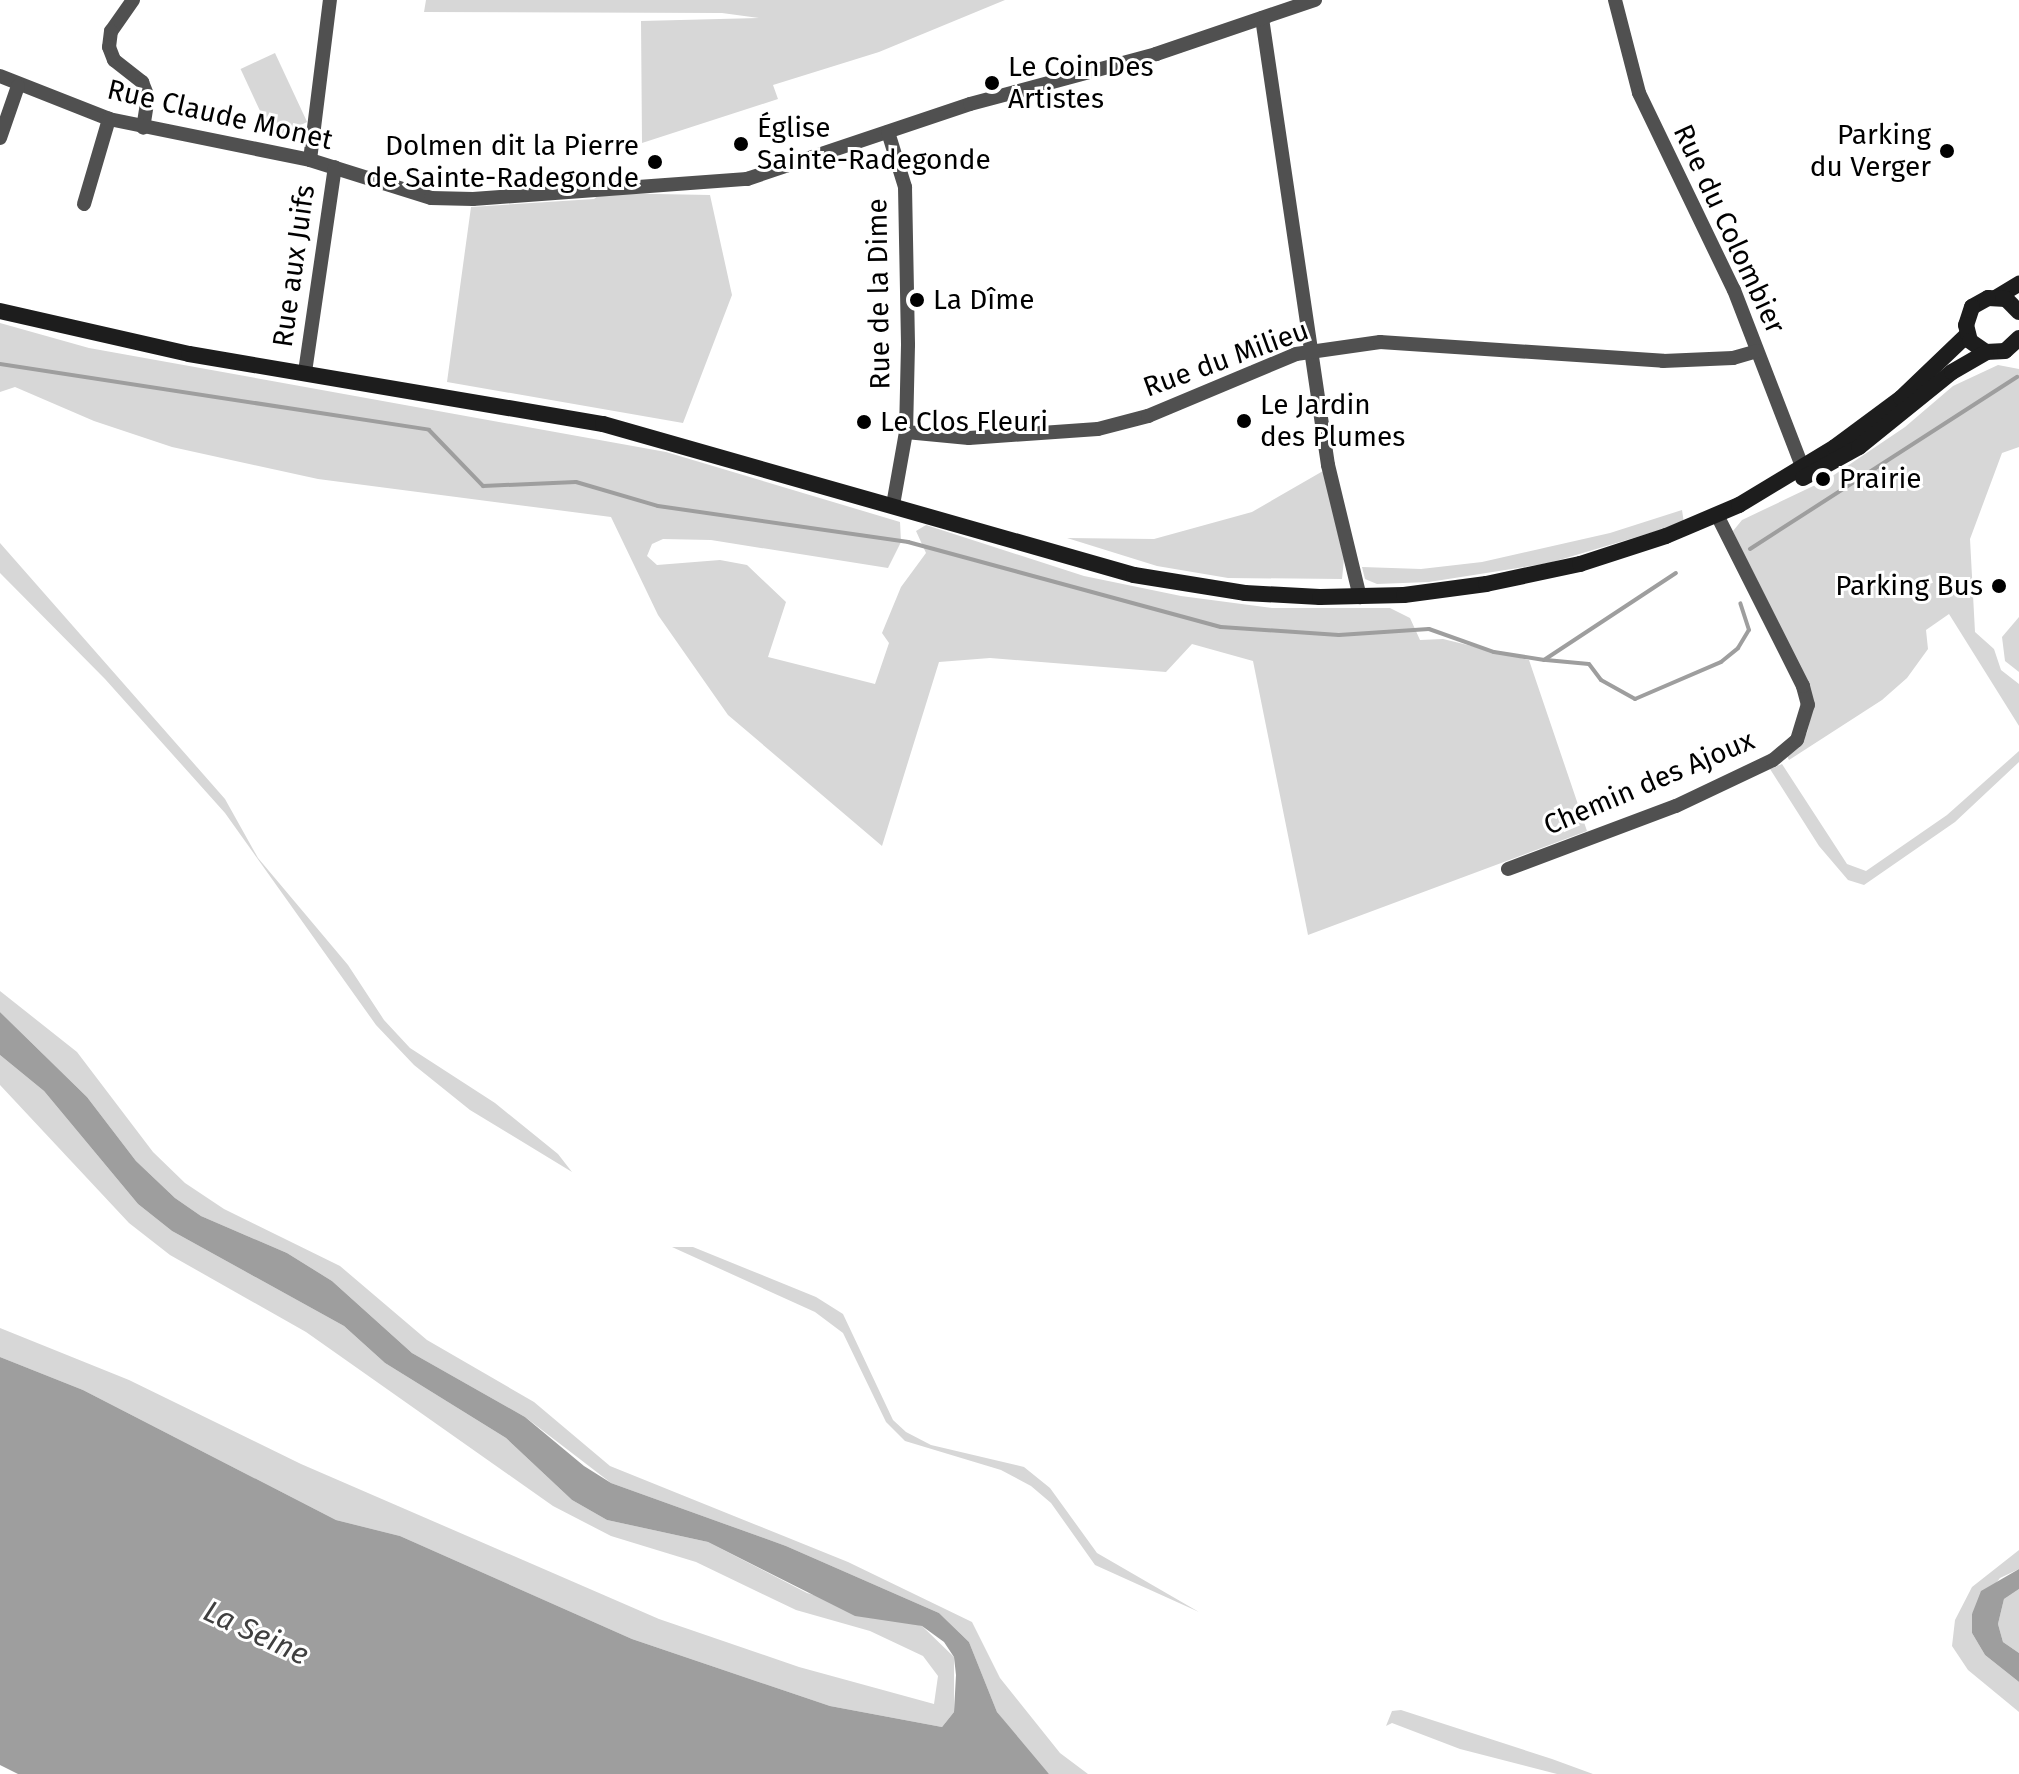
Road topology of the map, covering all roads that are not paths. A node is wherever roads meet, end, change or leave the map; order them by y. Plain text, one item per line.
1 (133, 0) edge
2 (330, 0) edge
3 (1315, 0) edge
4 (1615, 0) edge
5 (1262, 18) junction
6 (0, 76) edge
7 (18, 86) junction
8 (109, 119) junction
9 (143, 128) junction
10 (888, 132) junction
11 (0, 138) edge
12 (310, 160) junction
13 (335, 167) junction
14 (84, 204) dead end
15 (2019, 284) edge
16 (1997, 297) junction
17 (0, 311) edge
18 (2019, 312) edge
19 (1967, 335) junction
20 (2019, 338) edge
21 (1313, 351) junction
22 (1757, 351) junction
23 (1986, 352) junction
24 (305, 372) junction
25 (906, 432) junction
26 (1804, 472) junction
27 (893, 505) junction
28 (1717, 515) junction
29 (1360, 597) junction
30 (1508, 869) dead end

1 - 9 street
2 - 12 street
3 - 5 street, Rue Claude Monet
4 - 22 street, Rue du Colombier
5 - 10 street, Rue Claude Monet
5 - 21 street
6 - 7 street, Rue Claude Monet
7 - 8 street, Rue Claude Monet
7 - 11 street
8 - 9 street, Rue Claude Monet
8 - 14 street
9 - 12 street, Rue Claude Monet
10 - 13 street, Rue Claude Monet
10 - 25 street, Rue de la Dime
12 - 13 street, Rue Claude Monet
13 - 24 street, Rue aux Juifs
15 - 16 main road
16 - 18 main road
16 - 19 main road
17 - 24 main road
19 - 23 main road
19 - 26 main road
20 - 23 main road
21 - 22 street, Rue du Milieu
21 - 25 street, Rue du Milieu
21 - 29 street
22 - 26 street, Rue du Colombier
23 - 26 main road
24 - 27 main road
25 - 27 street, Rue de la Dime
26 - 28 main road
27 - 29 main road
28 - 29 main road
28 - 30 street, Chemin des Ajoux

